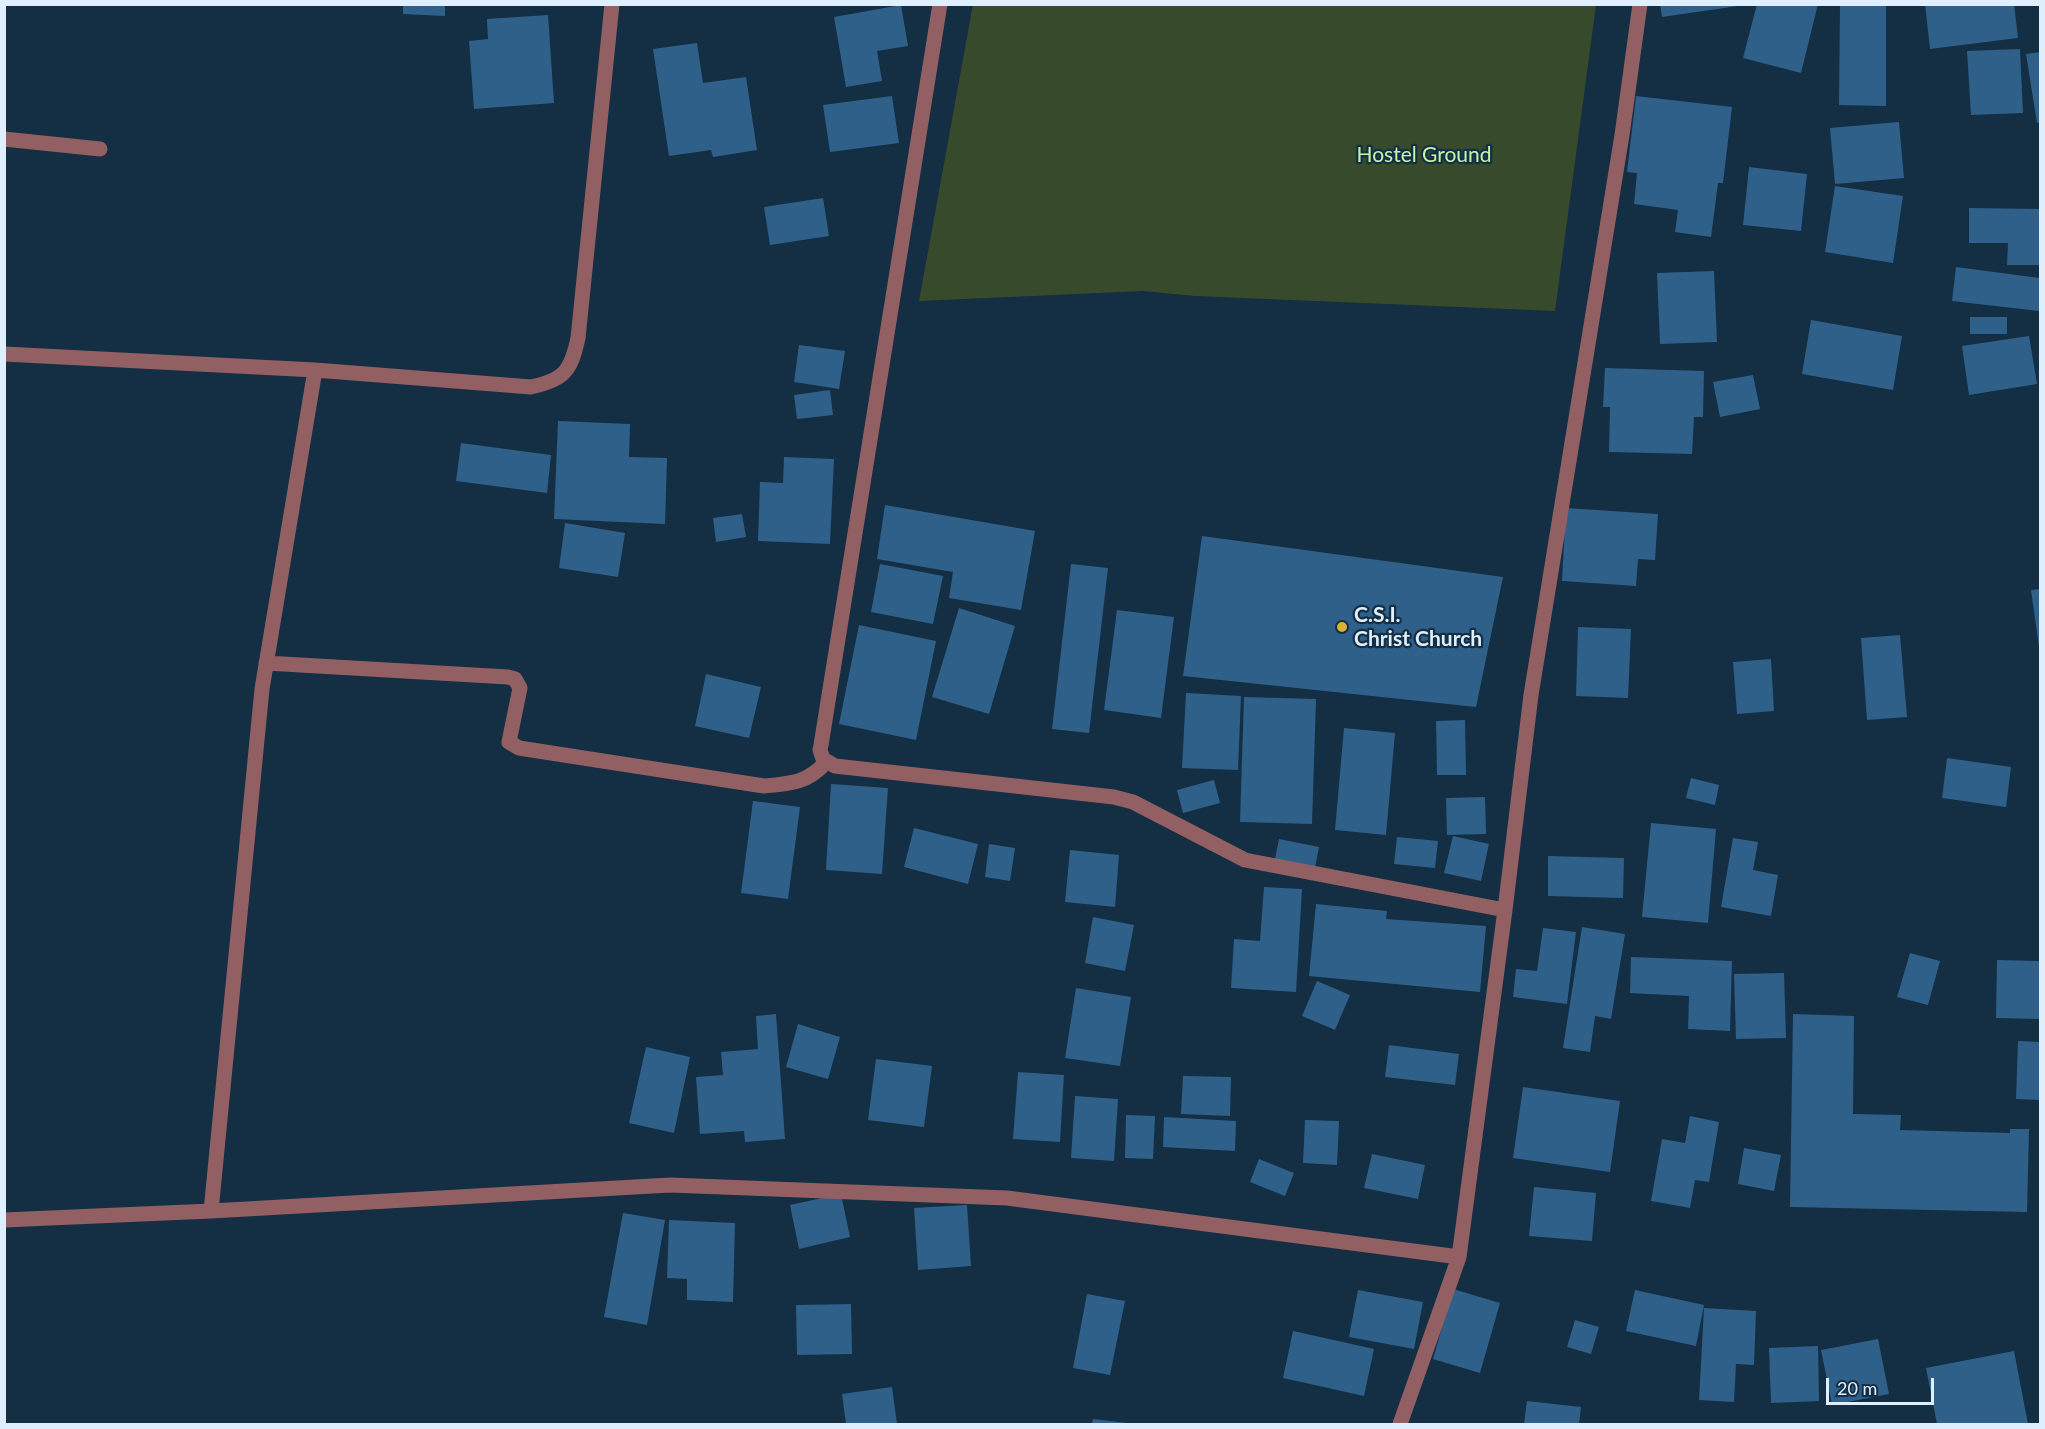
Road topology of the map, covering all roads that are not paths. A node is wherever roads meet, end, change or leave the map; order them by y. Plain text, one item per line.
1 (612, 4) edge
2 (940, 4) edge
3 (1640, 4) edge
4 (4, 139) edge
5 (100, 149) dead end
6 (4, 354) edge
7 (315, 370) junction
8 (266, 663) junction
9 (826, 762) junction
10 (1505, 910) junction
11 (211, 1211) junction
12 (4, 1220) edge
13 (1459, 1257) junction
14 (1400, 1425) edge

1 - 7 street
2 - 9 street
3 - 10 street
4 - 5 street
6 - 7 street
7 - 8 street
8 - 9 street
8 - 11 street
9 - 10 street
10 - 13 street
11 - 12 street
11 - 13 street
13 - 14 street

